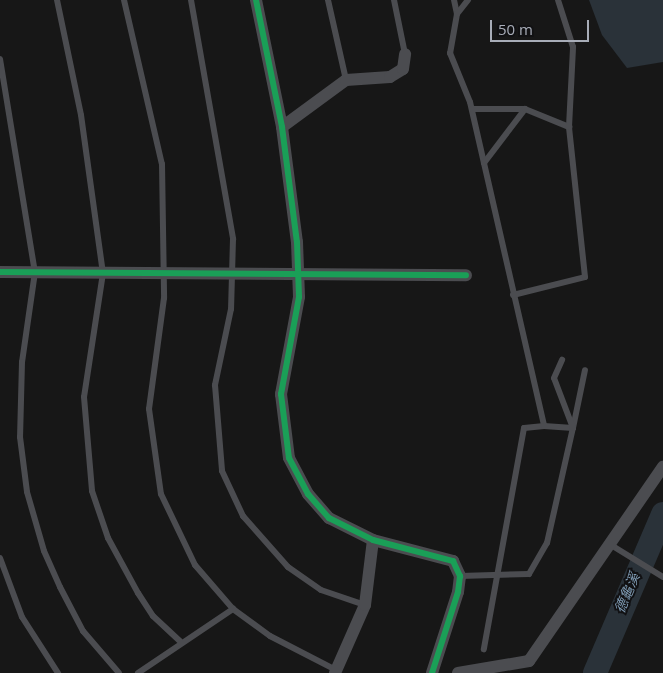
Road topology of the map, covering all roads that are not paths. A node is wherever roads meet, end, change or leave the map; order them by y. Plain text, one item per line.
1 (57, 0) edge
2 (124, 0) edge
3 (190, 0) edge
4 (256, 0) edge
5 (328, 0) edge
6 (394, 0) edge
7 (454, 0) edge
8 (468, 0) edge
9 (558, 0) edge
10 (457, 14) junction
11 (405, 54) joint
12 (0, 59) edge
13 (346, 80) junction
14 (472, 109) junction
15 (525, 109) junction
16 (282, 127) junction
17 (569, 127) junction
18 (484, 164) junction
19 (0, 272) edge
20 (35, 272) junction
21 (103, 273) junction
22 (164, 273) junction
23 (232, 274) junction
24 (297, 274) junction
25 (466, 275) dead end
26 (513, 295) junction
27 (562, 360) dead end
28 (586, 370) dead end
29 (544, 426) junction
30 (573, 428) junction
31 (663, 467) edge
32 (373, 540) junction
33 (611, 545) junction
34 (0, 558) edge
35 (501, 574) junction
36 (460, 576) junction
37 (663, 577) edge
38 (365, 605) junction
39 (233, 609) junction
40 (180, 641) junction
41 (484, 649) dead end
42 (336, 672) edge
43 (58, 673) edge
44 (119, 673) edge
45 (138, 673) edge
46 (432, 673) edge
47 (458, 673) edge

1 - 21 lane
2 - 22 lane
3 - 23 lane
4 - 16 street
5 - 13 lane
6 - 11 lane
7 - 10 lane
8 - 10 lane
9 - 17 lane
10 - 14 lane
11 - 13 street
12 - 20 lane
13 - 16 street
14 - 15 lane
14 - 18 lane
15 - 17 lane
15 - 18 lane
16 - 24 street
17 - 26 lane
18 - 26 lane
19 - 20 street
20 - 21 street
20 - 44 lane
21 - 22 street
21 - 40 lane
22 - 23 street
22 - 39 lane
23 - 24 street
23 - 38 lane
24 - 25 street
24 - 32 street
26 - 29 lane
27 - 30 lane
28 - 30 lane
29 - 30 lane
29 - 35 lane
30 - 35 lane
31 - 33 street
32 - 36 street
32 - 38 street
33 - 37 lane
33 - 47 street
34 - 43 lane
35 - 36 lane
35 - 41 lane
36 - 46 street
38 - 42 street
39 - 40 lane
39 - 42 lane
40 - 45 lane

